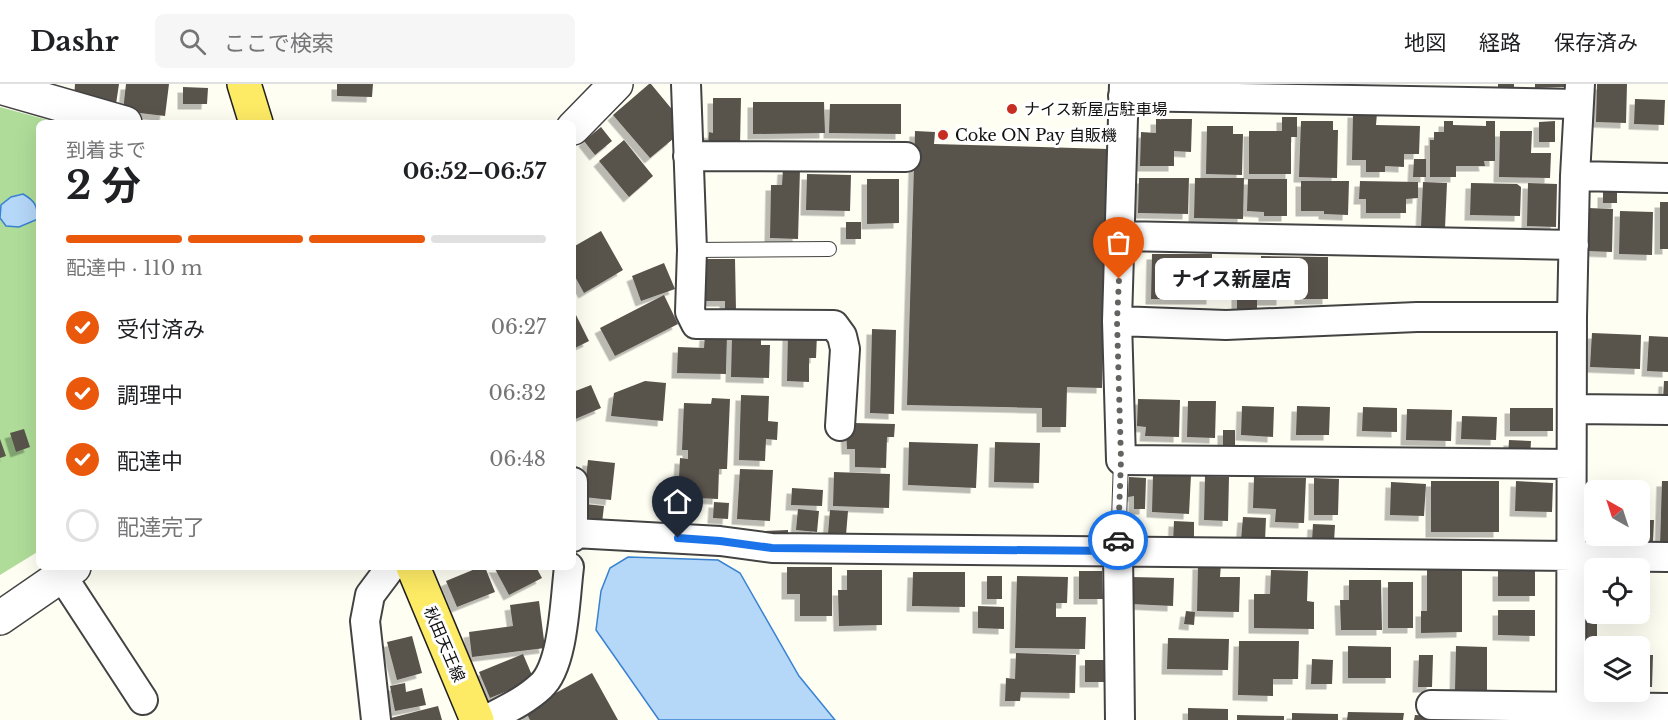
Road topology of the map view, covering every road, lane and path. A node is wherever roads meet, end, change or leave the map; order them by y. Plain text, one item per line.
1 (244, 84) edge
2 (616, 84) edge
3 (686, 84) edge
4 (0, 87) edge
5 (1124, 90) edge
6 (1579, 94) edge
7 (115, 120) edge
8 (255, 120) edge
9 (576, 125) edge
10 (688, 156) junction
11 (906, 157) dead end
12 (1575, 176) junction
13 (1668, 178) edge
14 (1120, 236) junction
15 (1574, 245) junction
16 (829, 249) dead end
17 (692, 250) junction
18 (1572, 317) junction
19 (1117, 321) junction
20 (1572, 409) junction
21 (1668, 410) edge
22 (840, 426) dead end
23 (1121, 460) junction
24 (1571, 464) junction
25 (576, 533) edge
26 (1118, 551) junction
27 (1570, 555) junction
28 (1668, 557) edge
29 (389, 570) edge
30 (414, 570) edge
31 (569, 570) edge
32 (68, 571) edge
33 (0, 618) edge
34 (143, 700) dead end
35 (1431, 705) dead end
36 (1668, 708) edge
37 (1571, 713) edge
38 (376, 720) edge
39 (477, 720) edge
40 (486, 720) edge
41 (1120, 720) edge

1 - 8 main road
2 - 9 street
3 - 10 street
4 - 7 street
5 - 6 street
5 - 14 street
6 - 12 street
10 - 11 street
10 - 17 street
12 - 13 street
12 - 15 street
14 - 15 street
14 - 19 street
15 - 18 street
16 - 17 lane
17 - 22 street
18 - 19 street
18 - 20 street
19 - 23 street
20 - 21 street
20 - 24 street
23 - 24 street
23 - 26 lane
24 - 27 street
25 - 26 street
26 - 27 street
26 - 41 street
27 - 28 street
27 - 37 street
29 - 38 street
30 - 39 main road, 秋田天王線
31 - 40 street
32 - 33 street
32 - 34 street
35 - 37 street
36 - 37 street

